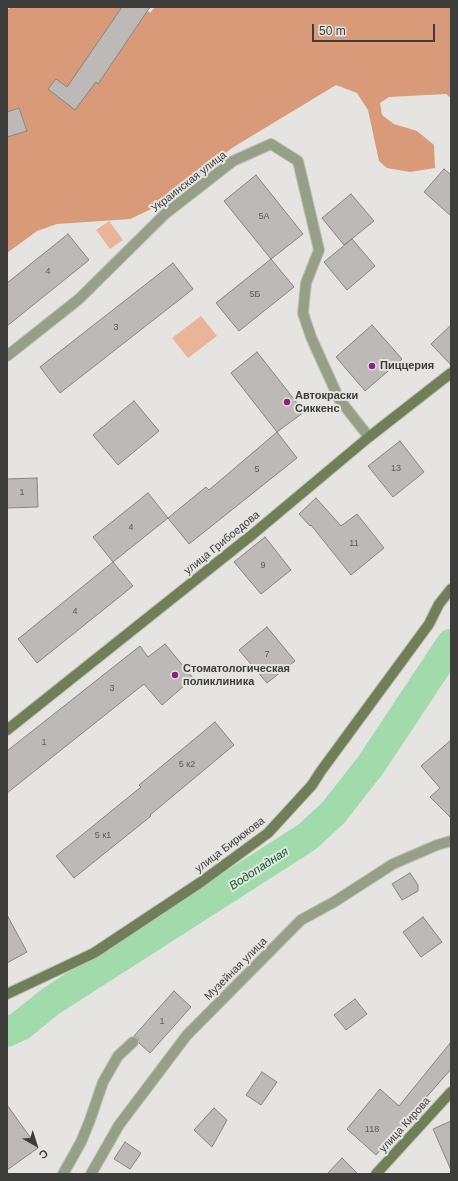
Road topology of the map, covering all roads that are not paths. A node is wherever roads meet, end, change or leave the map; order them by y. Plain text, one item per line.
1 (7, 356) edge
2 (451, 373) edge
3 (369, 437) junction
4 (451, 589) edge
5 (7, 730) edge
6 (451, 842) edge
7 (7, 994) edge
8 (133, 1042) dead end
9 (451, 1092) edge
10 (63, 1174) edge
11 (91, 1174) edge
12 (376, 1174) edge

1 - 3 street, Украинская улица
2 - 3 street, улица Грибоедова
3 - 5 street, улица Грибоедова
4 - 7 street, улица Бирюкова
6 - 11 street, Музейная улица
8 - 10 street
9 - 12 street, улица Кирова

